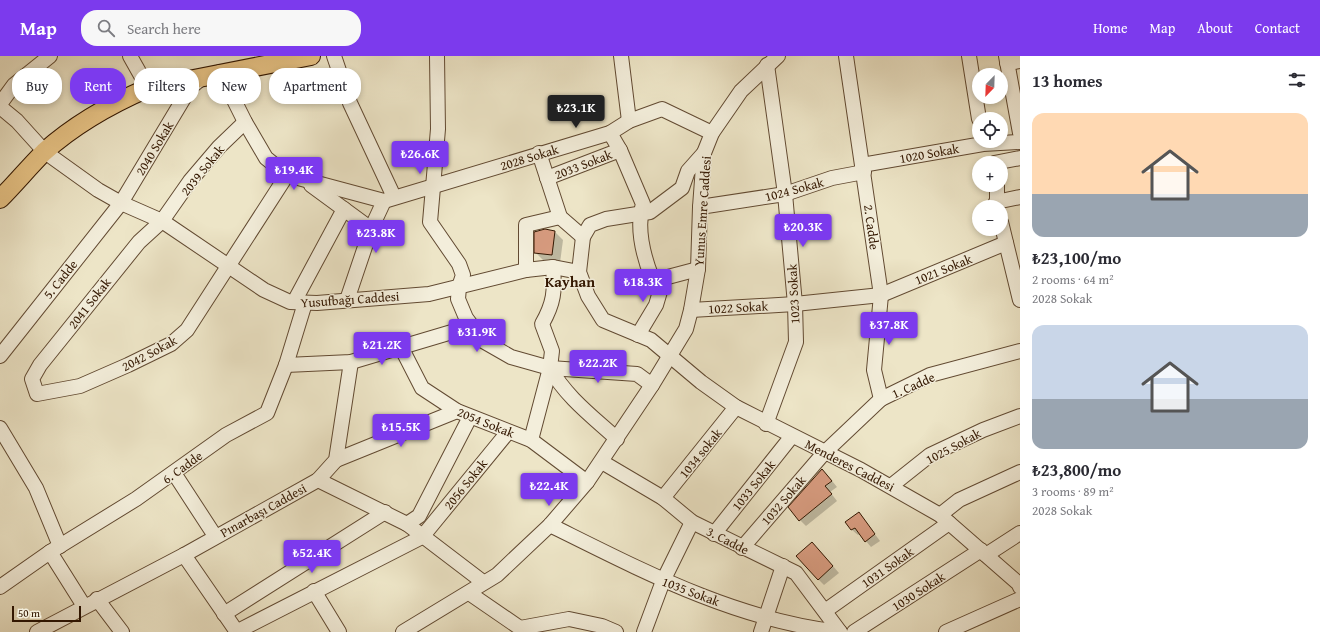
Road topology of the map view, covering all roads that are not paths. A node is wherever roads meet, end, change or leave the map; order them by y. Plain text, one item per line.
1 (50, 56) edge
2 (130, 56) edge
3 (311, 56) edge
4 (334, 56) edge
5 (437, 56) edge
6 (621, 56) edge
7 (778, 56) edge
8 (846, 56) edge
9 (969, 56) edge
10 (1011, 60) edge
11 (767, 65) junction
12 (137, 68) edge
13 (245, 68) edge
14 (207, 77) edge
15 (134, 95) edge
16 (0, 104) edge
17 (233, 104) edge
18 (0, 107) edge
19 (1018, 107) edge
20 (978, 112) edge
21 (629, 121) junction
22 (245, 122) junction
23 (610, 133) junction
24 (712, 133) junction
25 (1020, 133) edge
26 (1008, 142) edge
27 (1020, 142) edge
28 (972, 144) edge
29 (620, 150) junction
30 (45, 152) junction
31 (539, 153) junction
32 (704, 153) junction
33 (1020, 158) edge
34 (1008, 160) edge
35 (863, 168) junction
36 (287, 175) junction
37 (547, 178) junction
38 (304, 181) junction
39 (432, 187) junction
40 (785, 194) junction
41 (1020, 197) edge
42 (0, 199) edge
43 (389, 199) junction
44 (1008, 201) edge
45 (121, 203) junction
46 (700, 207) junction
47 (344, 209) junction
48 (640, 214) junction
49 (560, 217) junction
50 (162, 221) junction
51 (371, 229) junction
52 (1004, 236) edge
53 (583, 237) junction
54 (1006, 243) junction
55 (227, 266) junction
56 (553, 267) junction
57 (698, 269) junction
58 (526, 270) junction
59 (579, 272) junction
60 (664, 278) junction
61 (459, 287) junction
62 (881, 295) junction
63 (347, 300) junction
64 (1020, 300) edge
65 (300, 302) junction
66 (795, 304) junction
67 (690, 310) junction
68 (472, 326) junction
69 (638, 335) junction
70 (401, 347) junction
71 (1020, 351) edge
72 (0, 356) edge
73 (669, 357) junction
74 (351, 362) junction
75 (286, 366) junction
76 (550, 368) junction
77 (652, 385) junction
78 (37, 394) joint
79 (882, 399) junction
80 (736, 407) junction
81 (457, 411) junction
82 (1020, 416) edge
83 (470, 417) junction
84 (766, 424) junction
85 (0, 428) edge
86 (508, 432) junction
87 (792, 436) junction
88 (617, 439) junction
89 (531, 440) junction
90 (824, 453) junction
91 (336, 460) junction
92 (602, 462) junction
93 (1020, 472) edge
94 (174, 473) junction
95 (318, 480) junction
96 (587, 482) junction
97 (891, 486) junction
98 (663, 498) junction
99 (385, 512) junction
100 (945, 519) junction
101 (692, 522) junction
102 (407, 524) junction
103 (550, 525) junction
104 (1020, 533) edge
105 (714, 534) junction
106 (215, 536) junction
107 (422, 537) junction
108 (742, 548) junction
109 (55, 549) junction
110 (984, 552) junction
111 (184, 554) junction
112 (782, 566) junction
113 (663, 581) junction
114 (483, 582) junction
115 (1020, 585) edge
116 (0, 587) edge
117 (314, 591) junction
118 (469, 593) junction
119 (97, 599) junction
120 (1020, 599) edge
121 (84, 606) junction
122 (825, 611) junction
123 (224, 614) junction
124 (766, 618) junction
125 (569, 626) edge
126 (520, 630) edge
127 (37, 632) edge
128 (122, 632) edge
129 (236, 632) edge
130 (339, 632) edge
131 (403, 632) edge
132 (616, 632) edge
133 (644, 632) edge
134 (761, 632) edge
135 (840, 632) edge
136 (854, 632) edge
137 (946, 632) edge

1 - 16 street
2 - 12 street
3 - 13 main road
4 - 43 street
5 - 39 street
6 - 21 street
7 - 11 street, Yunus Emre Caddesi
8 - 35 street, 2. Cadde
9 - 20 street
10 - 19 street
11 - 24 street, Yunus Emre Caddesi
11 - 40 street, 1023 Sokak
14 - 45 street, 2040 Sokak
15 - 30 main road
17 - 22 street
18 - 30 street, Yusufbağı Caddesi
19 - 25 street
21 - 23 street, 2028 Sokak
21 - 24 street, 2028 Sokak
22 - 36 street
22 - 50 street, 2039 Sokak
23 - 29 street
23 - 31 street, 2028 Sokak
24 - 32 street, Yunus Emre Caddesi
26 - 27 street, 1020 Sokak
28 - 35 street, 1020 Sokak
29 - 37 street, 2033 Sokak
29 - 48 street
30 - 42 main road
30 - 45 street, Yusufbağı Caddesi
31 - 37 street
31 - 39 street, 2028 Sokak
32 - 46 street, Yunus Emre Caddesi
32 - 48 street
33 - 34 street
35 - 40 street, 1024 Sokak
35 - 62 street, 2. Cadde
36 - 38 street
36 - 55 street, 2042 Sokak
37 - 49 street
38 - 43 street
38 - 47 street
39 - 43 street, 2028 Sokak
39 - 61 street
40 - 46 street, 1024 Sokak
40 - 66 street, 1023 Sokak
41 - 44 street
43 - 51 street
45 - 50 street, Yusufbağı Caddesi
45 - 72 street, 5. Cadde
46 - 57 street, Yunus Emre Caddesi
47 - 51 street
47 - 65 street, 6. Cadde
48 - 53 street
48 - 60 street
49 - 53 street
49 - 58 street
50 - 55 street, Yusufbağı Caddesi
50 - 78 street, 2041 Sokak
51 - 63 street
52 - 54 street
53 - 59 street
54 - 62 street, 1021 Sokak
54 - 64 street
55 - 65 street, Yusufbağı Caddesi
55 - 78 street, 2042 Sokak
56 - 58 street, Yusufbağı Caddesi
56 - 59 street, Yusufbağı Caddesi
56 - 76 street
57 - 60 street
57 - 67 street, Yunus Emre Caddesi
58 - 61 street, Yusufbağı Caddesi
59 - 69 street
60 - 69 street
61 - 63 street, Yusufbağı Caddesi
61 - 68 street
62 - 66 street, 1022 Sokak
62 - 79 street, 2. Cadde
63 - 65 street, Yusufbağı Caddesi
65 - 75 street, 6. Cadde
66 - 67 street, 1022 Sokak
66 - 84 street, 1023 Sokak
67 - 73 street, Yunus Emre Caddesi
68 - 70 street
68 - 76 street
69 - 73 street
70 - 74 street
70 - 81 street, 2054 Sokak
71 - 79 street, 1. Cadde
73 - 77 street, Yunus Emre Caddesi
73 - 80 street, Menderes Caddesi
74 - 75 street
74 - 91 street
75 - 94 street, 6. Cadde
76 - 77 street
76 - 88 street
76 - 89 street
77 - 88 street, Yunus Emre Caddesi
79 - 90 street, 1. Cadde
80 - 84 street, Menderes Caddesi
80 - 98 street, 1034 sokak
81 - 83 street, 2054 Sokak
81 - 91 street
82 - 97 street, 1025 Sokak
83 - 86 street, 2054 Sokak
83 - 102 street
84 - 87 street, Menderes Caddesi
85 - 109 street
86 - 89 street, 2054 Sokak
86 - 107 street, 2056 Sokak
87 - 90 street, Menderes Caddesi
87 - 105 street, 1033 Sokak
88 - 92 street, Yunus Emre Caddesi
89 - 96 street, 2054 Sokak
90 - 97 street, Menderes Caddesi
90 - 108 street, 1032 Sokak
91 - 95 street
92 - 96 street, Yunus Emre Caddesi
92 - 98 street, 3. Cadde
93 - 100 street, 1031 Sokak
94 - 106 street
94 - 109 street, 6. Cadde
95 - 99 street, Pınarbaşı Caddesi
95 - 106 street, Pınarbaşı Caddesi
96 - 103 street, Yunus Emre Caddesi
97 - 100 street, Menderes Caddesi
98 - 101 street, 3. Cadde
99 - 102 street, Pınarbaşı Caddesi
99 - 123 street
100 - 110 street, Menderes Caddesi
100 - 122 street, 1031 Sokak
101 - 105 street, 3. Cadde
101 - 113 street
102 - 107 street, Pınarbaşı Caddesi
103 - 113 street, 1035 Sokak
103 - 114 street, Yunus Emre Caddesi
104 - 110 street, 1030 Sokak
105 - 108 street, 3. Cadde
106 - 111 street, Pınarbaşı Caddesi
107 - 114 street, Pınarbaşı Caddesi
107 - 117 street
108 - 112 street, 3. Cadde
109 - 116 street, 6. Cadde
109 - 121 street
110 - 115 street, Menderes Caddesi
110 - 136 street, 1030 Sokak
111 - 119 street, Pınarbaşı Caddesi
111 - 123 street
112 - 122 street, 3. Cadde
112 - 124 street
113 - 124 street, 1035 Sokak
113 - 133 street
114 - 118 street, Yunus Emre Caddesi
117 - 129 street
117 - 130 street
118 - 126 street
118 - 131 street, Yunus Emre Caddesi
119 - 121 street, Pınarbaşı Caddesi
119 - 128 street
120 - 137 street
121 - 127 street, Pınarbaşı Caddesi
122 - 135 street, 3. Cadde
123 - 129 street
124 - 134 street
124 - 135 street, 1035 Sokak
125 - 126 street
125 - 132 street

